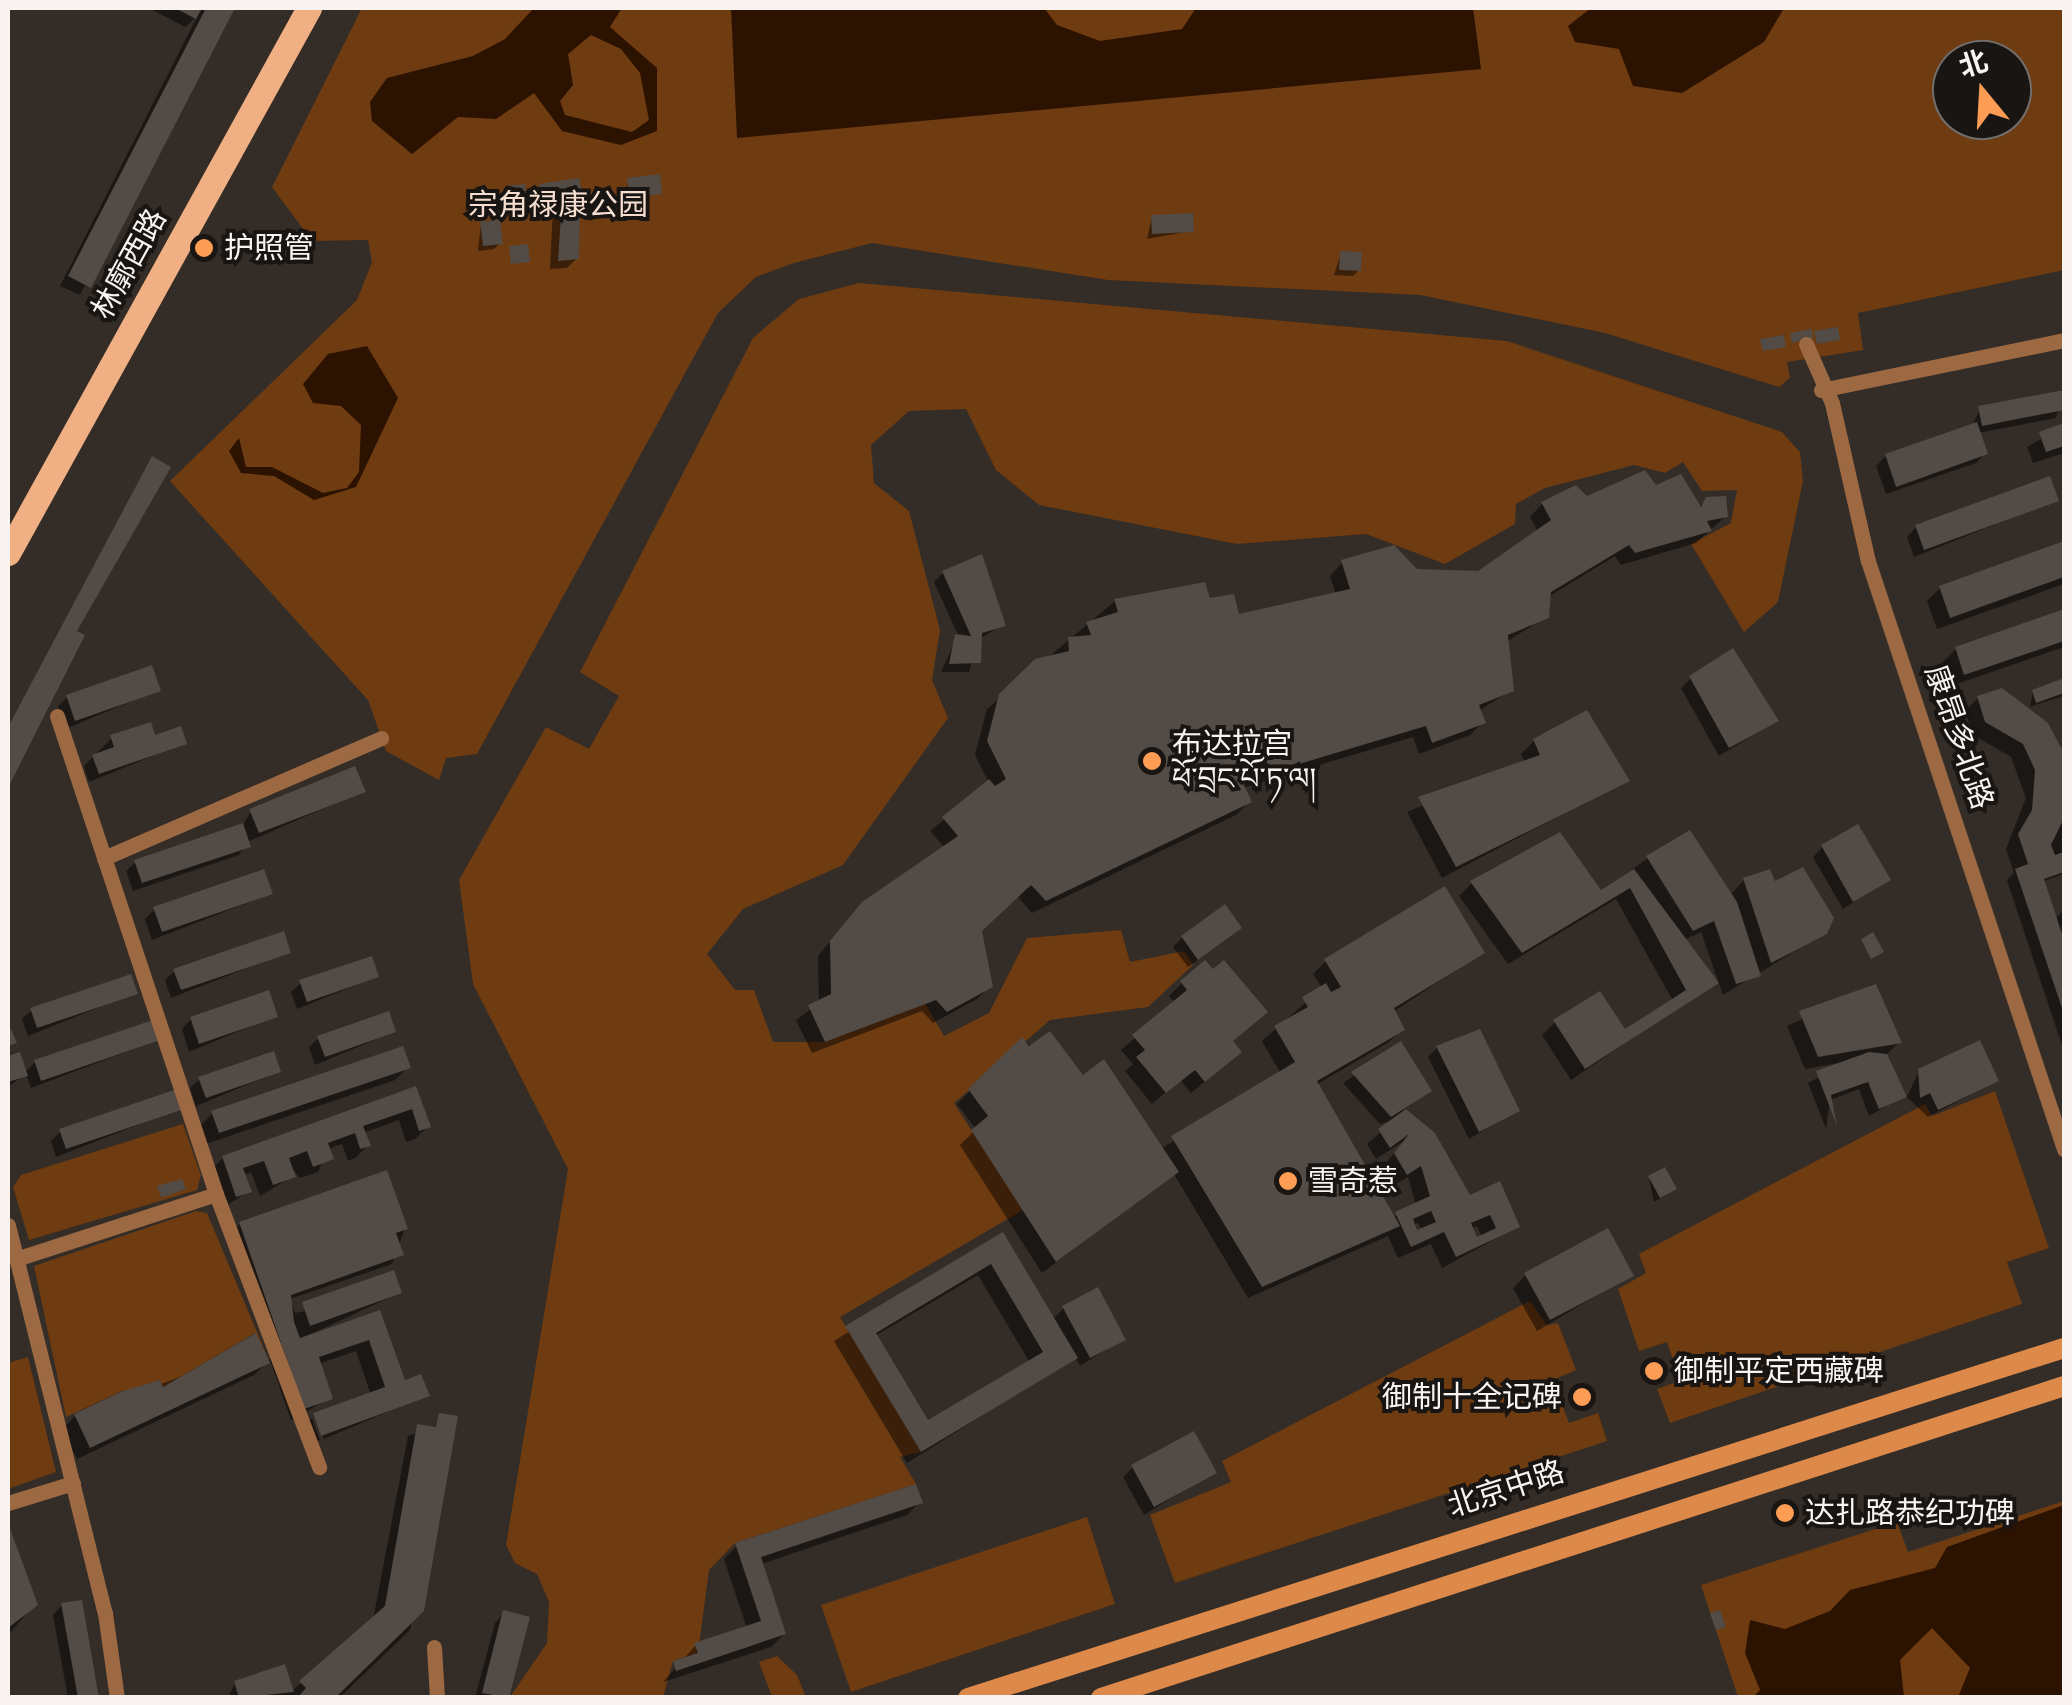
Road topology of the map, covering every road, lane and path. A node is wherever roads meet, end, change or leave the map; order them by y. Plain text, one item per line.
1 (309, 8) edge
2 (2064, 340) edge
3 (1806, 344) dead end
4 (1821, 390) junction
5 (8, 553) edge
6 (57, 716) dead end
7 (381, 738) dead end
8 (104, 858) junction
9 (2064, 1149) edge
10 (216, 1194) junction
11 (8, 1225) edge
12 (16, 1259) junction
13 (2064, 1348) edge
14 (2064, 1386) edge
15 (320, 1467) dead end
16 (72, 1483) junction
17 (8, 1503) edge
18 (434, 1647) dead end
19 (117, 1698) edge
20 (436, 1698) edge
21 (968, 1698) edge
22 (1100, 1698) edge

1 - 5 main road, 林廓西路
2 - 4 street
3 - 4 street, 康昂多北路
4 - 9 street, 康昂多北路
6 - 8 street
7 - 8 street
8 - 10 street
10 - 12 street
10 - 15 street
11 - 12 street
12 - 16 street
13 - 21 main road, 北京中路
14 - 22 main road
16 - 17 street
16 - 19 street
18 - 20 street

